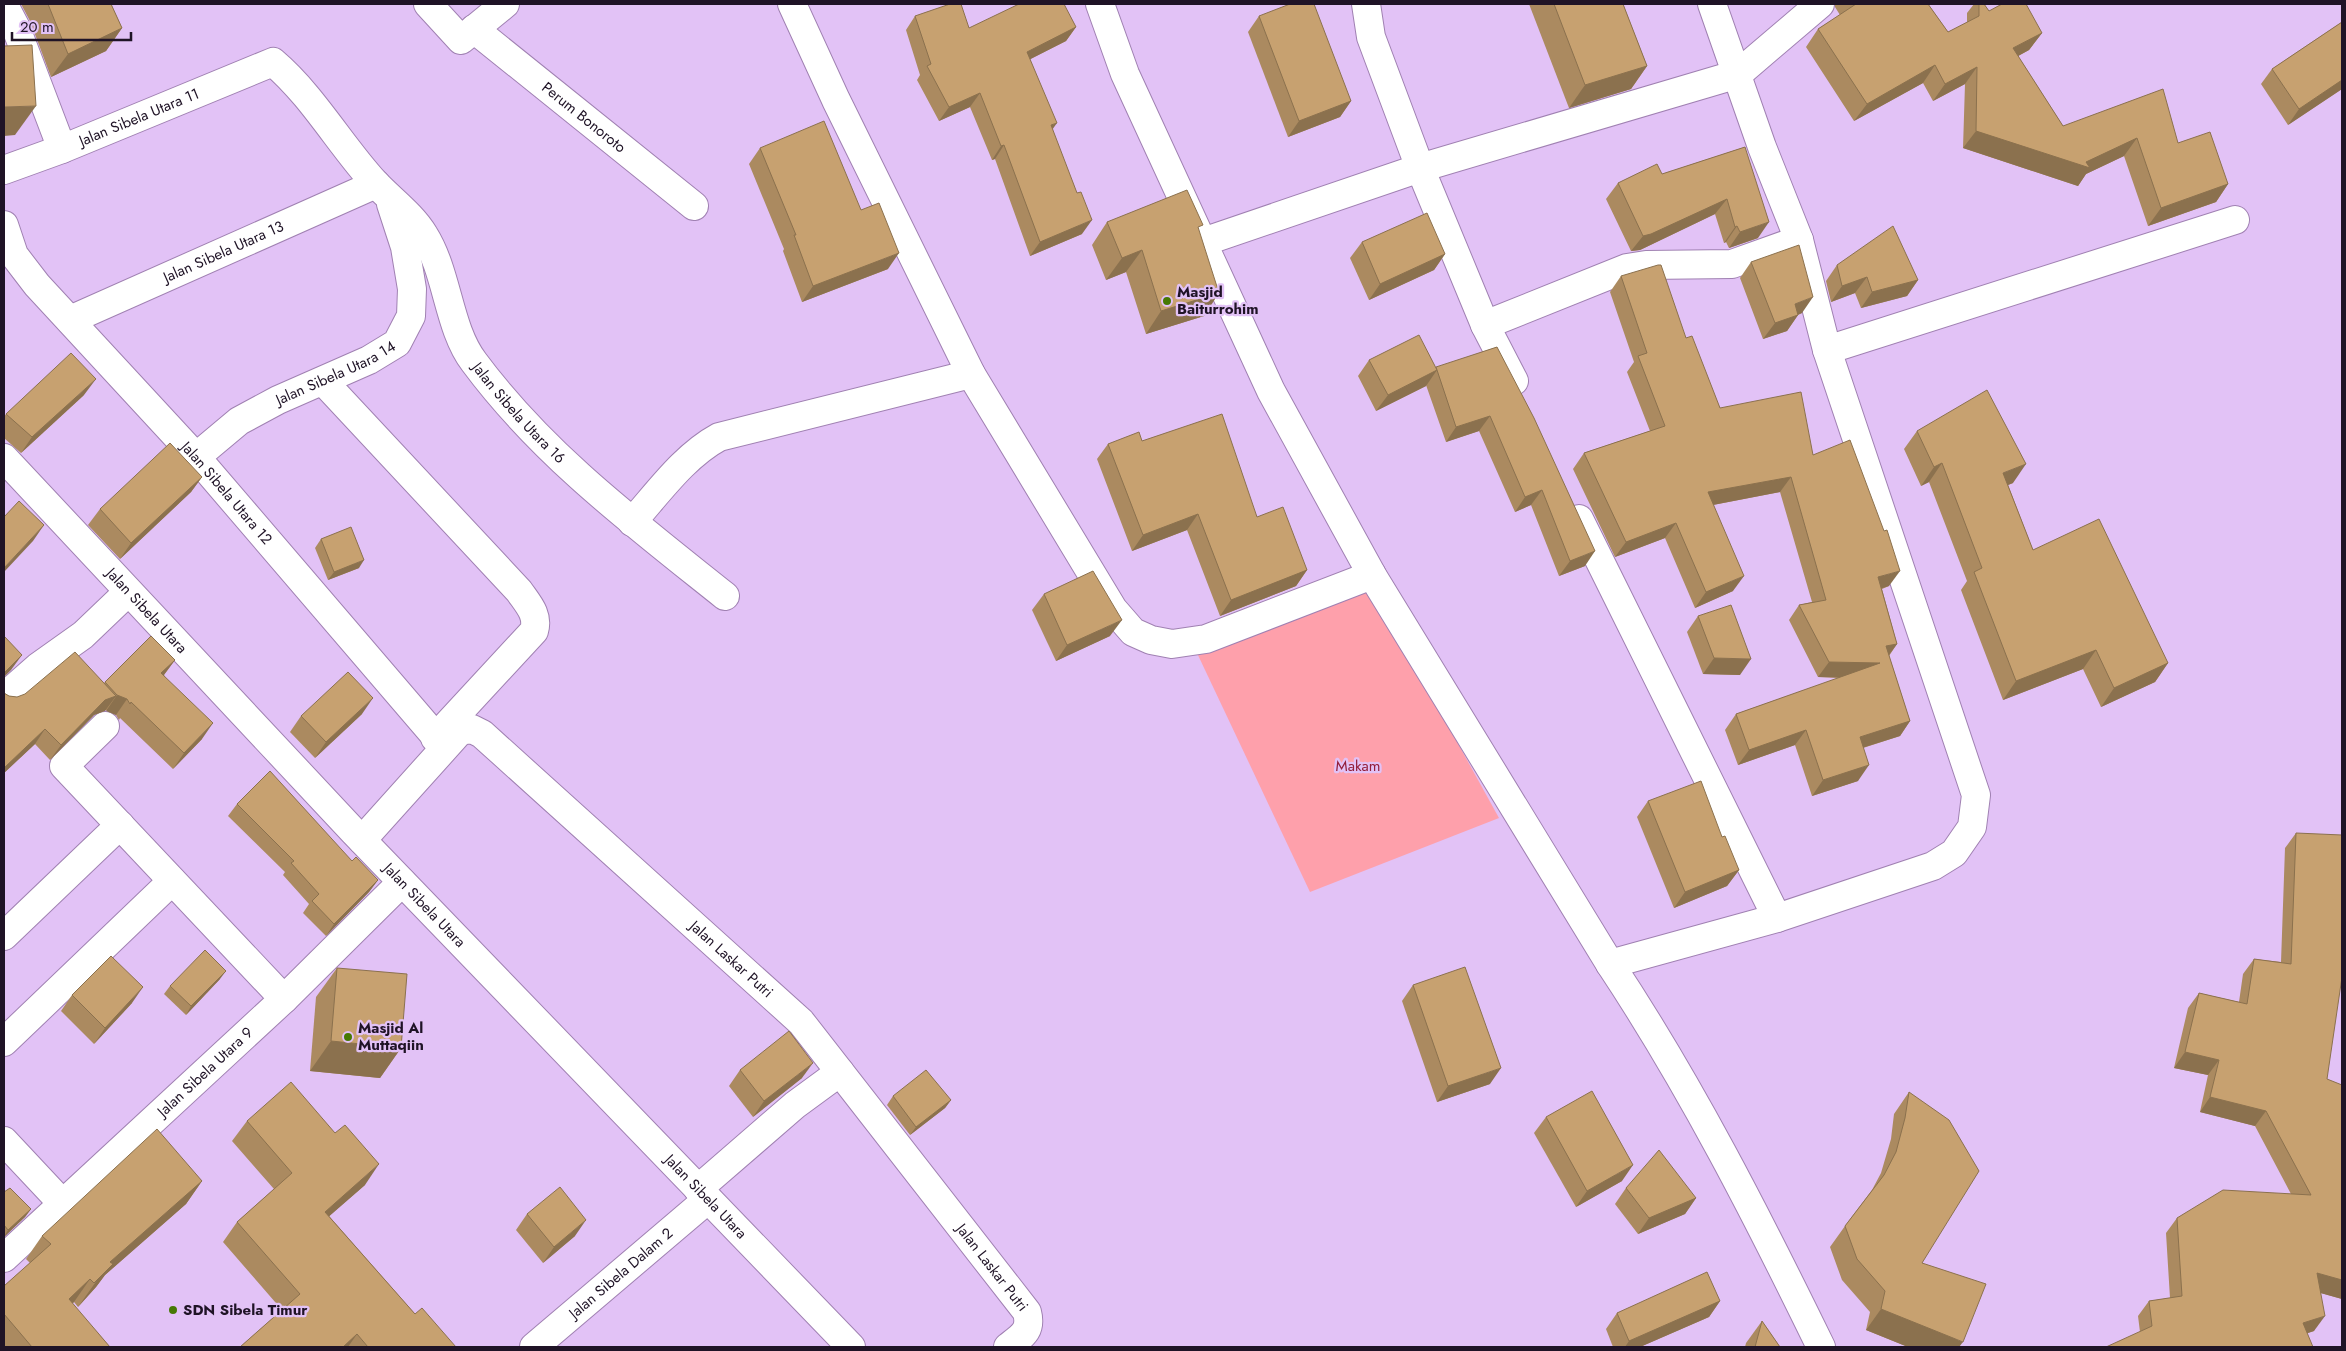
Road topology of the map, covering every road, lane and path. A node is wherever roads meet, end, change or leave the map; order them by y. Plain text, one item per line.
1 (428, 4) edge
2 (505, 4) edge
3 (792, 4) edge
4 (1100, 4) edge
5 (1366, 4) edge
6 (1712, 4) edge
7 (1820, 4) edge
8 (4, 5) edge
9 (474, 30) junction
10 (272, 62) joint
11 (1738, 74) junction
12 (62, 149) junction
13 (1420, 168) junction
14 (4, 170) edge
15 (382, 189) junction
16 (694, 206) dead end
17 (2235, 220) dead end
18 (4, 225) edge
19 (1799, 240) junction
20 (1203, 242) junction
21 (9, 258) edge
22 (70, 320) junction
23 (1485, 325) junction
24 (1827, 350) junction
25 (971, 374) junction
26 (323, 380) junction
27 (1524, 401) edge
28 (196, 456) junction
29 (4, 458) edge
30 (1567, 493) edge
31 (632, 522) junction
32 (1372, 575) junction
33 (128, 592) junction
34 (725, 596) dead end
35 (4, 697) edge
36 (105, 726) dead end
37 (436, 737) junction
38 (120, 825) junction
39 (358, 836) junction
40 (172, 881) junction
41 (402, 882) junction
42 (1777, 918) junction
43 (4, 936) edge
44 (1610, 964) junction
45 (284, 999) junction
46 (4, 1042) edge
47 (840, 1072) junction
48 (4, 1140) edge
49 (703, 1194) junction
50 (63, 1204) junction
51 (4, 1258) edge
52 (534, 1347) edge
53 (851, 1347) edge
54 (1008, 1347) edge
55 (1821, 1347) edge

1 - 9 street
2 - 9 street
3 - 25 street
4 - 20 street
5 - 13 street
6 - 11 street
7 - 11 street
8 - 12 street
9 - 16 street, Perum Bonoroto
10 - 12 street, Jalan Sibela Utara 11
10 - 15 street, Jalan Sibela Utara 16
11 - 13 street
11 - 19 street
12 - 14 street, Jalan Sibela Utara 11
13 - 20 street
13 - 23 street
15 - 22 street, Jalan Sibela Utara 13
15 - 26 street, Jalan Sibela Utara 14
15 - 31 street, Jalan Sibela Utara 16
17 - 24 street
18 - 21 street, Jalan Sibela Utara 12
19 - 23 street
19 - 24 street
20 - 32 street
21 - 22 street, Jalan Sibela Utara 12
22 - 28 street, Jalan Sibela Utara 12
23 - 27 street
24 - 42 street
25 - 31 street
25 - 32 street
26 - 28 street, Jalan Sibela Utara 14
26 - 37 street
28 - 37 street, Jalan Sibela Utara 12
29 - 33 street, Jalan Sibela Utara
30 - 42 street
31 - 34 street, Jalan Sibela Utara 16
32 - 44 street
33 - 35 street
33 - 39 street, Jalan Sibela Utara
36 - 38 street
37 - 39 street
38 - 40 street
38 - 43 street
39 - 41 street, Jalan Sibela Utara
39 - 47 street, Jalan Laskar Putri
40 - 45 street
40 - 46 street
41 - 45 street, Jalan Sibela Utara 9
41 - 49 street, Jalan Sibela Utara
42 - 44 street
44 - 55 street
45 - 50 street, Jalan Sibela Utara 9
47 - 49 street, Jalan Sibela Dalam 2
47 - 54 street, Jalan Laskar Putri
48 - 50 street
49 - 52 street, Jalan Sibela Dalam 2
49 - 53 street, Jalan Sibela Utara
50 - 51 street, Jalan Sibela Utara 9

